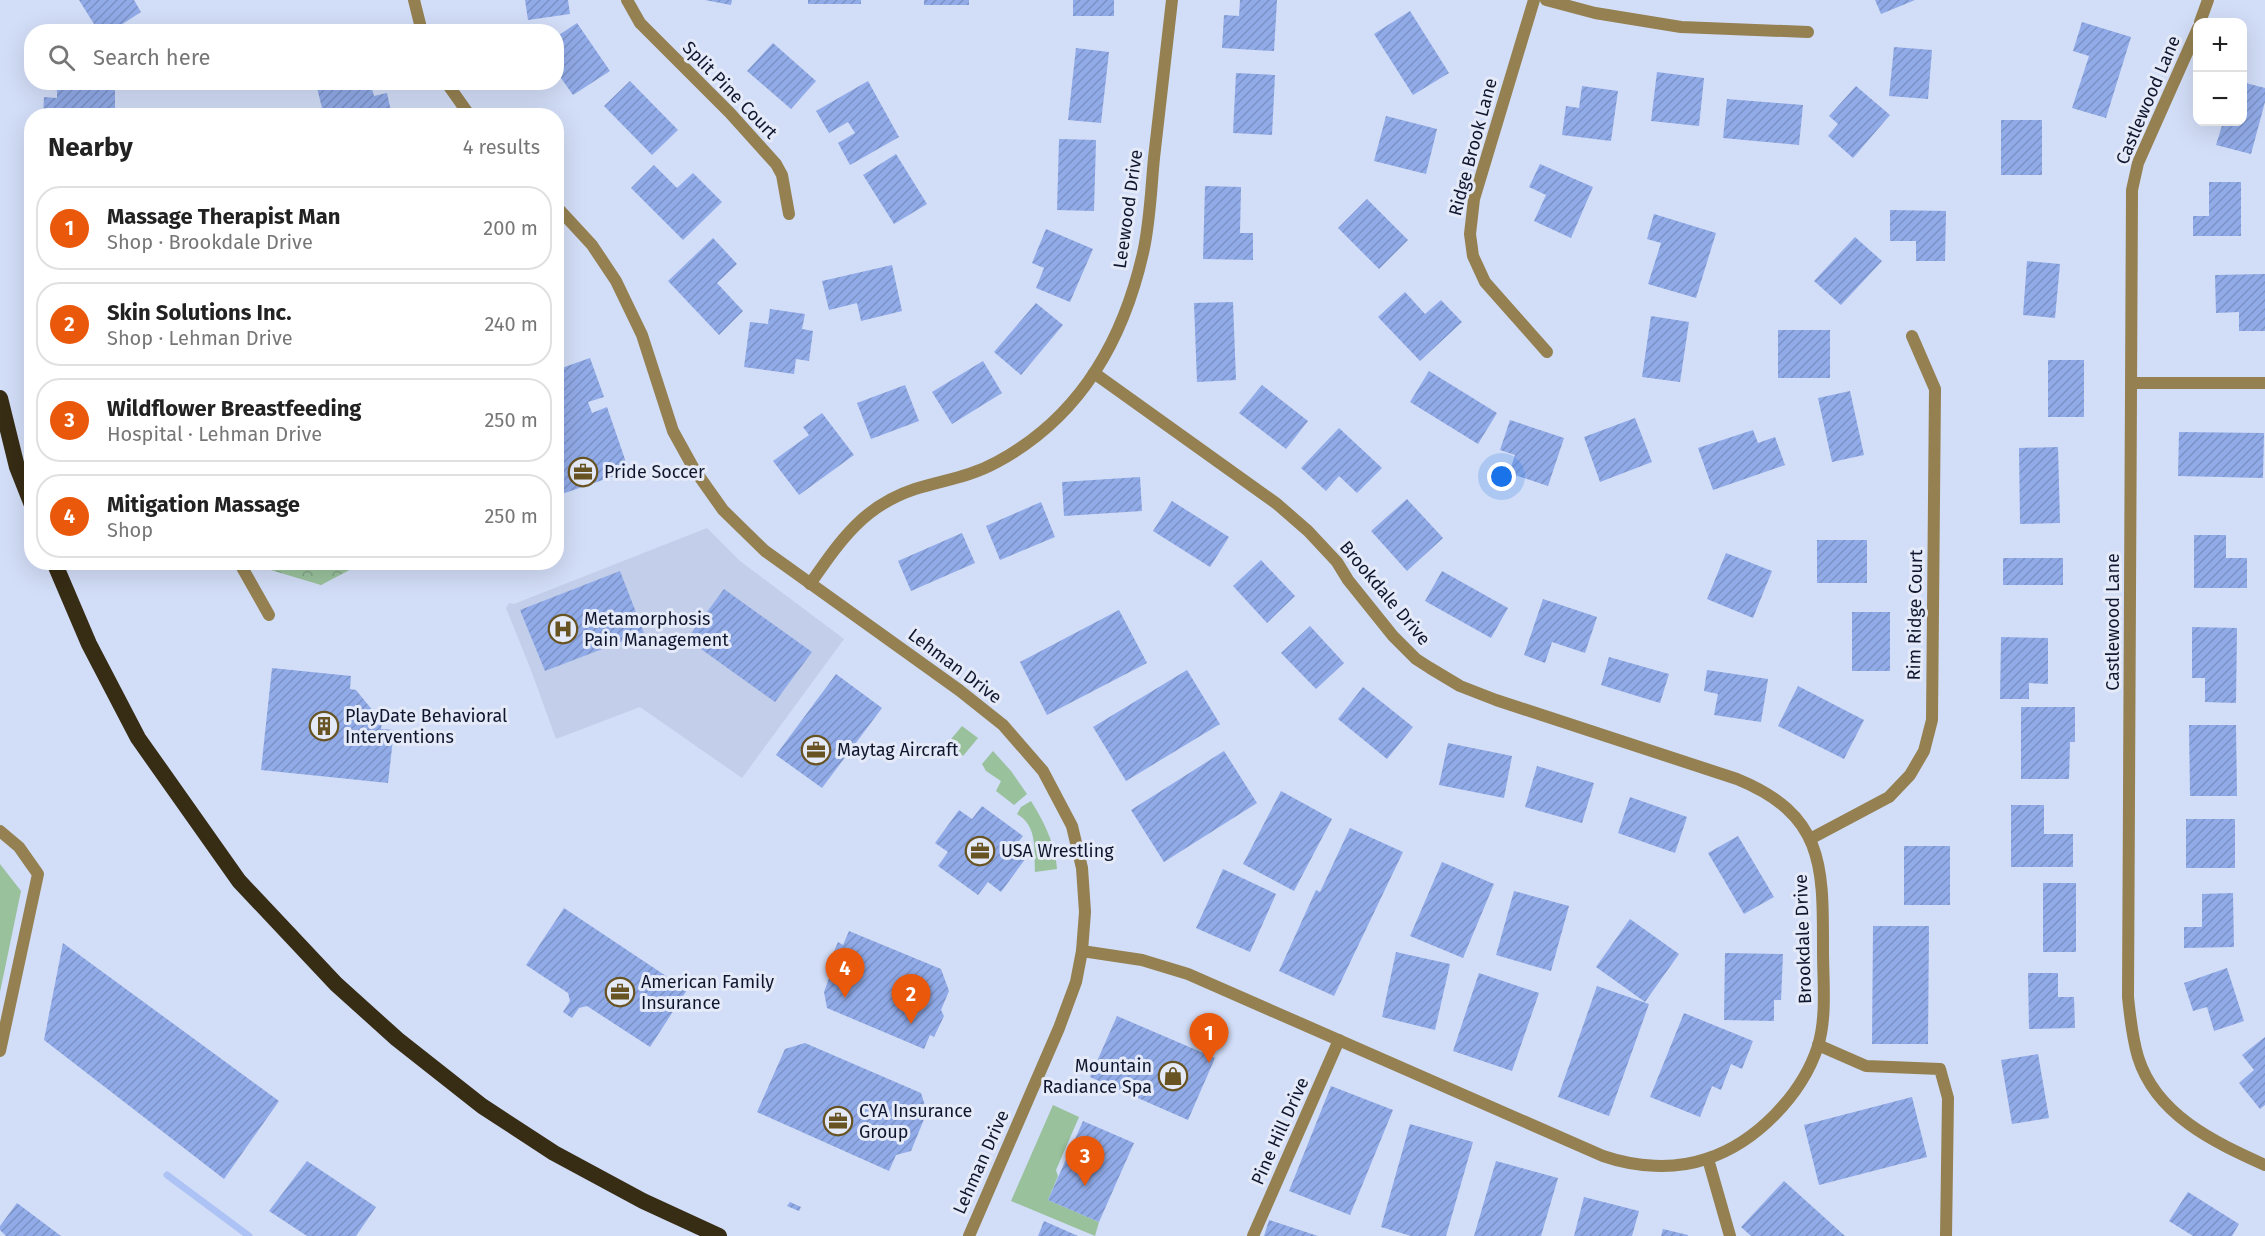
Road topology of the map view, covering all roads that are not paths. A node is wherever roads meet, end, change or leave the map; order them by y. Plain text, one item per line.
1 (414, 0) edge
2 (627, 0) edge
3 (1172, 0) edge
4 (1534, 0) edge
5 (1546, 0) edge
6 (2208, 0) edge
7 (2201, 18) edge
8 (420, 24) edge
9 (1808, 32) dead end
10 (2193, 39) edge
11 (452, 90) edge
12 (464, 108) edge
13 (789, 214) dead end
14 (564, 215) edge
15 (1912, 336) dead end
16 (1547, 352) dead end
17 (1094, 373) junction
18 (2132, 383) junction
19 (2265, 383) edge
20 (0, 398) edge
21 (24, 485) edge
22 (57, 570) edge
23 (244, 570) edge
24 (810, 584) junction
25 (269, 615) dead end
26 (0, 831) edge
27 (1810, 839) junction
28 (1082, 951) junction
29 (1339, 1040) junction
30 (1818, 1045) junction
31 (0, 1051) edge
32 (1708, 1159) junction
33 (2265, 1165) edge
34 (719, 1236) edge
35 (969, 1236) edge
36 (1253, 1236) edge
37 (1730, 1236) edge
38 (1946, 1236) edge

1 - 8 street
2 - 13 street, Split Pine Court
3 - 17 street, Leewood Drive
4 - 16 street, Ridge Brook Lane
5 - 9 street
6 - 7 street, Castlewood Lane
10 - 18 street, Castlewood Lane
11 - 12 street
14 - 24 street, Lehman Drive
15 - 27 street, Rim Ridge Court
17 - 24 street, Leewood Drive
17 - 27 street, Brookdale Drive
18 - 19 street
18 - 33 street, Castlewood Lane
20 - 21 highway
22 - 34 highway
23 - 25 street
24 - 28 street, Lehman Drive
26 - 31 street
27 - 30 street, Brookdale Drive
28 - 29 street, Brookdale Drive
28 - 35 street, Lehman Drive
29 - 32 street, Brookdale Drive
29 - 36 street, Pine Hill Drive
30 - 32 street, Brookdale Drive
30 - 38 street
32 - 37 street

